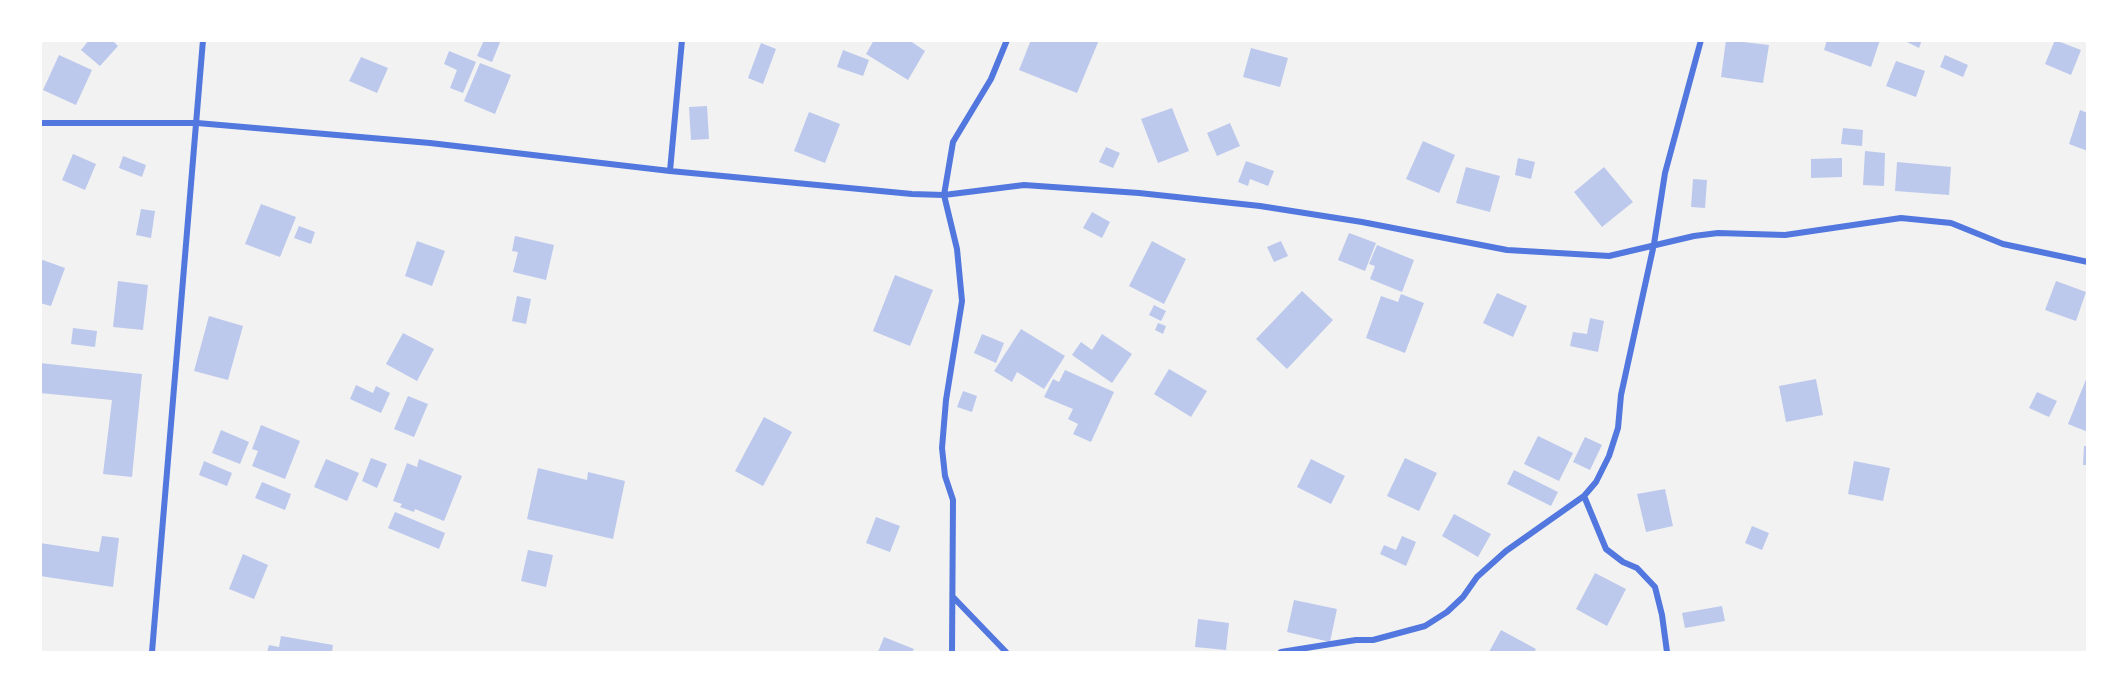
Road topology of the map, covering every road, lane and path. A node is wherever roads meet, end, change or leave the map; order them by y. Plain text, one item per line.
1 (203, 40) edge
2 (682, 40) edge
3 (1007, 40) edge
4 (1701, 40) edge
5 (40, 123) edge
6 (197, 123) junction
7 (670, 171) junction
8 (944, 195) junction
9 (1654, 244) junction
10 (2088, 262) edge
11 (1584, 496) junction
12 (953, 597) junction
13 (152, 652) edge
14 (951, 652) edge
15 (1006, 652) edge
16 (1281, 652) edge
17 (1666, 652) edge

1 - 6 street
2 - 7 street
3 - 8 street
4 - 9 street
5 - 6 street
6 - 7 street
6 - 13 street
7 - 8 street
8 - 9 street
8 - 12 street
9 - 10 street
9 - 11 street
11 - 16 street
11 - 17 street
12 - 14 street
12 - 15 street

